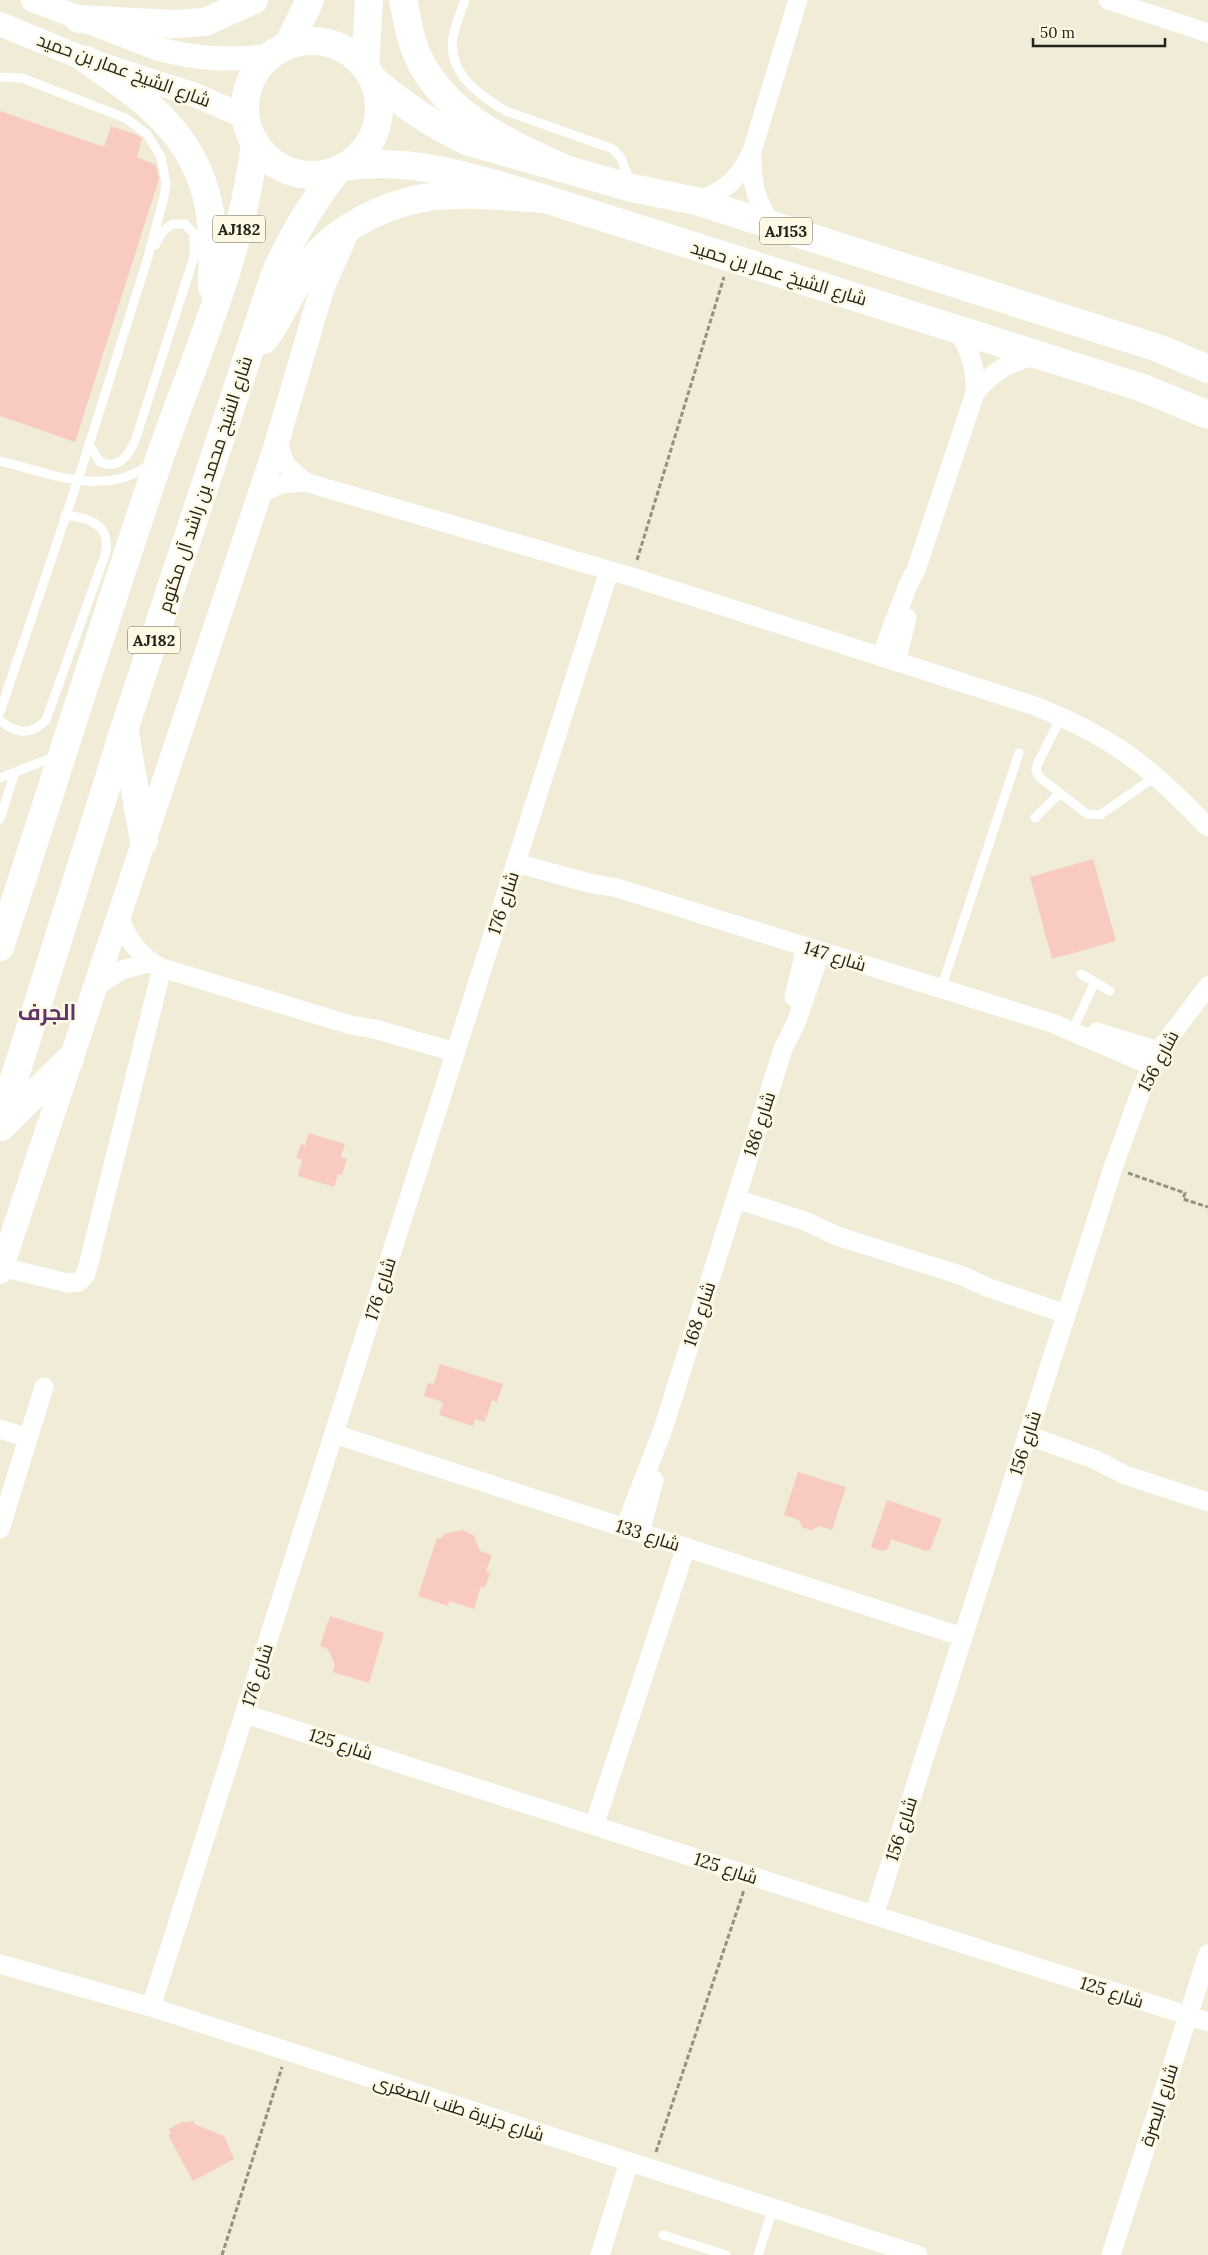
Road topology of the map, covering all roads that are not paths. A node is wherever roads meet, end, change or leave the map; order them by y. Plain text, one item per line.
1 (33, 0) edge
2 (254, 0) edge
3 (310, 0) edge
4 (369, 0) edge
5 (403, 0) edge
6 (417, 0) edge
7 (465, 0) edge
8 (794, 1) edge
9 (1114, 1) edge
10 (79, 19) junction
11 (3, 28) edge
12 (410, 32) junction
13 (1208, 33) edge
14 (278, 50) junction
15 (87, 60) junction
16 (369, 73) junction
17 (0, 77) edge
18 (251, 130) junction
19 (752, 151) junction
20 (561, 167) junction
21 (340, 169) junction
22 (632, 188) junction
23 (545, 199) junction
24 (696, 201) junction
25 (773, 226) junction
26 (349, 227) junction
27 (148, 257) junction
28 (212, 313) junction
29 (955, 327) junction
30 (1040, 356) junction
31 (244, 362) junction
32 (1208, 369) edge
33 (975, 393) junction
34 (1208, 415) edge
35 (277, 442) junction
36 (89, 445) junction
37 (161, 455) junction
38 (0, 461) edge
39 (78, 480) junction
40 (305, 482) junction
41 (259, 494) junction
42 (64, 516) junction
43 (609, 571) junction
44 (889, 660) junction
45 (0, 712) edge
46 (1061, 717) junction
47 (0, 720) edge
48 (124, 730) junction
49 (1019, 753) dead end
50 (63, 754) junction
51 (15, 772) junction
52 (1156, 776) junction
53 (0, 778) edge
54 (1060, 793) junction
55 (1035, 818) dead end
56 (0, 819) edge
57 (1208, 827) edge
58 (144, 841) junction
59 (518, 856) junction
60 (119, 917) junction
61 (0, 947) edge
62 (814, 949) junction
63 (156, 965) junction
64 (1081, 974) dead end
65 (1095, 982) junction
66 (97, 986) junction
67 (1208, 986) edge
68 (941, 989) junction
69 (1110, 991) dead end
70 (1052, 1023) junction
71 (1074, 1027) junction
72 (1155, 1058) junction
73 (70, 1059) junction
74 (453, 1059) junction
75 (0, 1126) edge
76 (734, 1205) junction
77 (1, 1269) edge
78 (1068, 1308) junction
79 (44, 1387) dead end
80 (0, 1429) edge
81 (334, 1434) junction
82 (28, 1438) junction
83 (1025, 1442) junction
84 (1208, 1502) edge
85 (0, 1529) edge
86 (632, 1530) junction
87 (686, 1547) junction
88 (963, 1637) junction
89 (245, 1714) junction
90 (594, 1826) junction
91 (874, 1915) junction
92 (1208, 1954) edge
93 (0, 1964) edge
94 (151, 2007) junction
95 (1188, 2016) junction
96 (1208, 2022) edge
97 (629, 2162) junction
98 (773, 2209) junction
99 (663, 2234) dead end
100 (600, 2255) edge
101 (726, 2255) edge
102 (758, 2255) edge
103 (918, 2255) edge
104 (1110, 2255) edge

1 - 10 street, شارع الشيخ عمار بن حميد
2 - 10 main road
3 - 14 main road
4 - 16 main road
5 - 12 main road
6 - 12 street
7 - 22 lane
8 - 19 street
9 - 13 street
10 - 14 street, شارع الشيخ عمار بن حميد
11 - 15 street, شارع الشيخ عمار بن حميد
12 - 20 main road
14 - 16 main road
14 - 18 main road
15 - 18 street, شارع الشيخ عمار بن حميد
15 - 28 main road
16 - 20 main road, AJ153
16 - 21 main road
17 - 27 lane
18 - 21 main road
18 - 28 main road, AJ182
19 - 24 street
19 - 25 street
20 - 22 main road, AJ153
21 - 23 main road, شارع الشيخ عمار بن حميد / AJ153
21 - 31 main road, شارع الشيخ محمد بن راشد آل مكتوم / AJ182
22 - 24 main road, AJ153
23 - 26 main road
23 - 29 main road, شارع الشيخ عمار بن حميد / AJ153
24 - 25 main road, AJ153
25 - 32 main road, AJ153
26 - 31 main road
26 - 35 street
27 - 36 lane
27 - 36 lane
28 - 37 main road, AJ182
29 - 30 main road, شارع الشيخ عمار بن حميد / AJ153
29 - 33 street
30 - 33 street
30 - 34 main road, شارع الشيخ عمار بن حميد / AJ153
31 - 48 main road, شارع الشيخ محمد بن راشد آل مكتوم / AJ182
33 - 44 street
35 - 40 street
35 - 41 street
36 - 39 lane
37 - 39 lane
37 - 50 main road, AJ182
38 - 39 lane
39 - 42 lane
40 - 41 street
40 - 43 street
41 - 58 street
42 - 45 lane
42 - 47 lane
43 - 44 street
43 - 59 street, شارع 176
44 - 46 street
46 - 52 street
46 - 54 lane
48 - 58 main road
48 - 75 main road, شارع الشيخ محمد بن راشد آل مكتوم / AJ182
49 - 68 lane
50 - 51 lane
50 - 61 main road, AJ182
51 - 53 lane
51 - 56 lane
52 - 54 lane
52 - 57 street
54 - 55 lane
58 - 60 street
59 - 62 street, شارع 147
59 - 74 street, شارع 176
60 - 63 street
60 - 66 street
62 - 68 street, شارع 147
62 - 76 street, شارع 186
63 - 66 street
63 - 74 street
63 - 77 street
64 - 65 lane
65 - 69 lane
65 - 71 lane
66 - 73 street
67 - 72 street, شارع 156
68 - 70 street, شارع 147
70 - 71 street, شارع 147
70 - 72 street, شارع 147
71 - 72 street, شارع 147
72 - 78 street, شارع 156
73 - 75 main road
73 - 77 street
74 - 81 street, شارع 176
76 - 78 street
76 - 86 street, شارع 168
78 - 83 street, شارع 156
79 - 82 street
80 - 82 street
81 - 86 street, شارع 133
81 - 89 street, شارع 176
82 - 85 street
83 - 84 street
83 - 88 street, شارع 156
86 - 87 street, شارع 133
87 - 88 street, شارع 133
87 - 90 street
88 - 91 street, شارع 156
89 - 90 street, شارع 125
89 - 94 street, شارع 176
90 - 91 street, شارع 125
91 - 95 street, شارع 125
92 - 95 street, شارع البصرة
93 - 94 street, شارع جزيرة طنب الصغرى
94 - 97 street, شارع جزيرة طنب الصغرى
95 - 96 street, شارع 125
95 - 104 street, شارع البصرة
97 - 98 street, شارع جزيرة طنب الصغرى
97 - 100 street
98 - 102 lane
98 - 103 street, شارع جزيرة طنب الصغرى
99 - 101 lane

